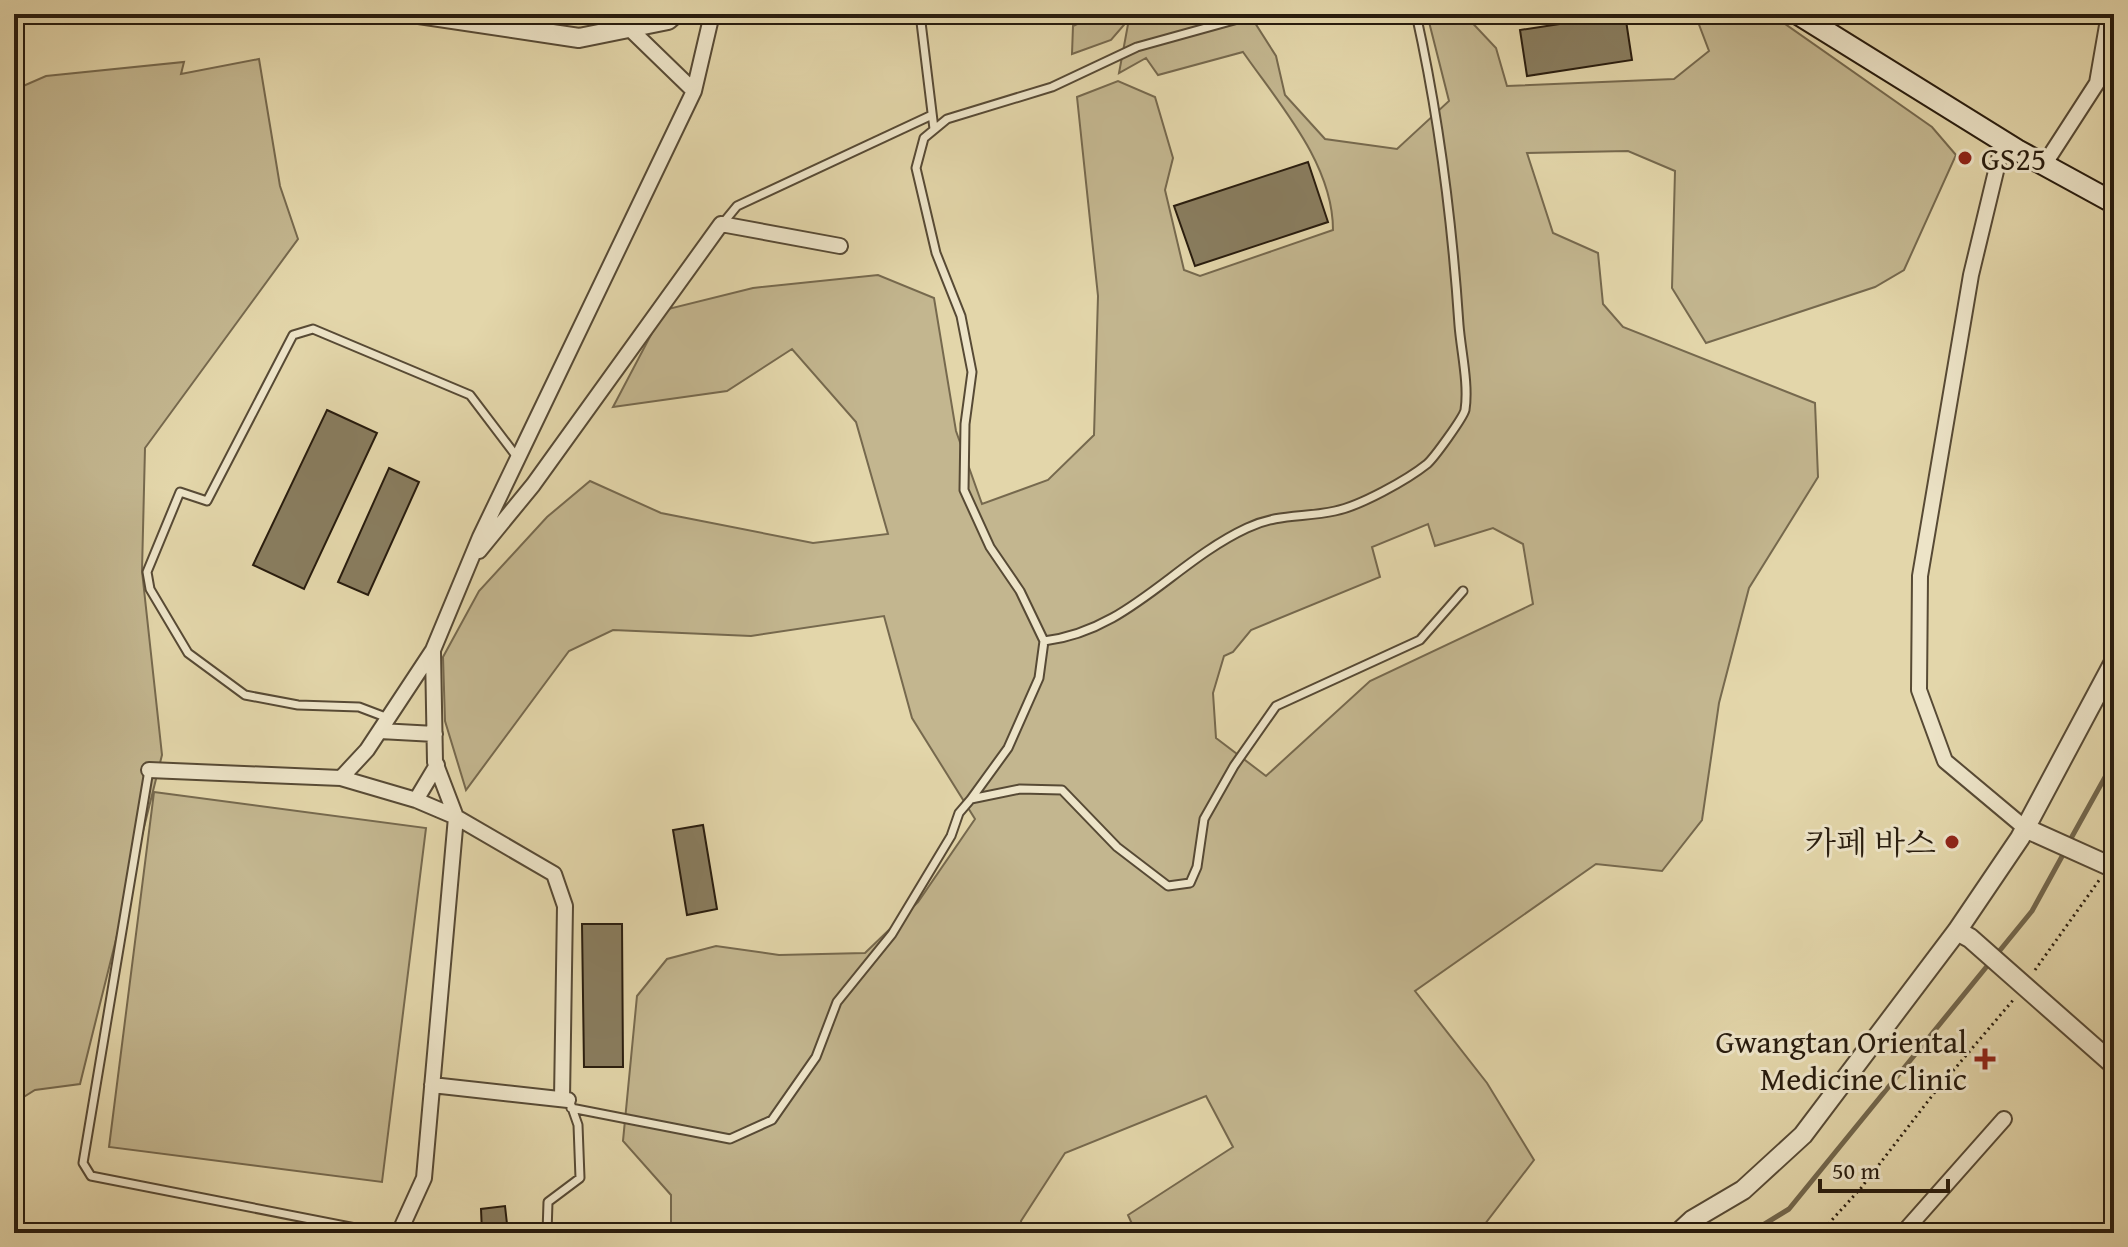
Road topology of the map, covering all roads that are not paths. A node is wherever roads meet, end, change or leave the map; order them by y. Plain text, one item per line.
1 (419, 14) edge
2 (675, 14) edge
3 (712, 14) edge
4 (920, 14) edge
5 (1256, 14) edge
6 (1416, 14) edge
7 (1798, 14) edge
8 (2109, 14) edge
9 (629, 28) junction
10 (694, 91) junction
11 (932, 115) junction
12 (934, 129) junction
13 (2003, 142) junction
14 (2044, 165) junction
15 (2114, 203) edge
16 (721, 224) junction
17 (840, 246) dead end
18 (518, 458) junction
19 (469, 563) junction
20 (1463, 591) dead end
21 (1044, 641) junction
22 (433, 650) junction
23 (2114, 662) edge
24 (384, 724) junction
25 (435, 734) junction
26 (437, 765) junction
27 (149, 770) joint
28 (341, 778) junction
29 (971, 799) junction
30 (416, 800) junction
31 (456, 817) junction
32 (2033, 831) junction
33 (2112, 867) edge
34 (1963, 935) junction
35 (2114, 1065) edge
36 (432, 1085) junction
37 (567, 1102) junction
38 (2004, 1119) dead end
39 (381, 1233) edge
40 (399, 1233) edge
41 (547, 1233) edge
42 (1678, 1233) edge
43 (1903, 1233) edge

1 - 9 street
2 - 9 street
3 - 10 street
4 - 11 lane
5 - 12 lane
6 - 21 lane
7 - 13 main road
8 - 14 street
9 - 10 street
10 - 18 street
11 - 12 lane
11 - 16 lane
12 - 21 lane
13 - 14 main road
13 - 32 street
14 - 15 main road
16 - 17 street
16 - 19 street
18 - 19 street
18 - 24 lane
19 - 22 street
20 - 29 lane
21 - 29 lane
22 - 24 street
22 - 25 street
23 - 32 street
24 - 25 street
24 - 28 street
25 - 26 street
26 - 30 street
26 - 31 street
27 - 28 street
27 - 39 lane
28 - 30 street
29 - 37 lane
30 - 31 street
31 - 36 street
31 - 37 street
32 - 33 street
32 - 34 street
34 - 35 street
34 - 42 street
36 - 37 street
36 - 40 street
37 - 41 lane
38 - 43 street

